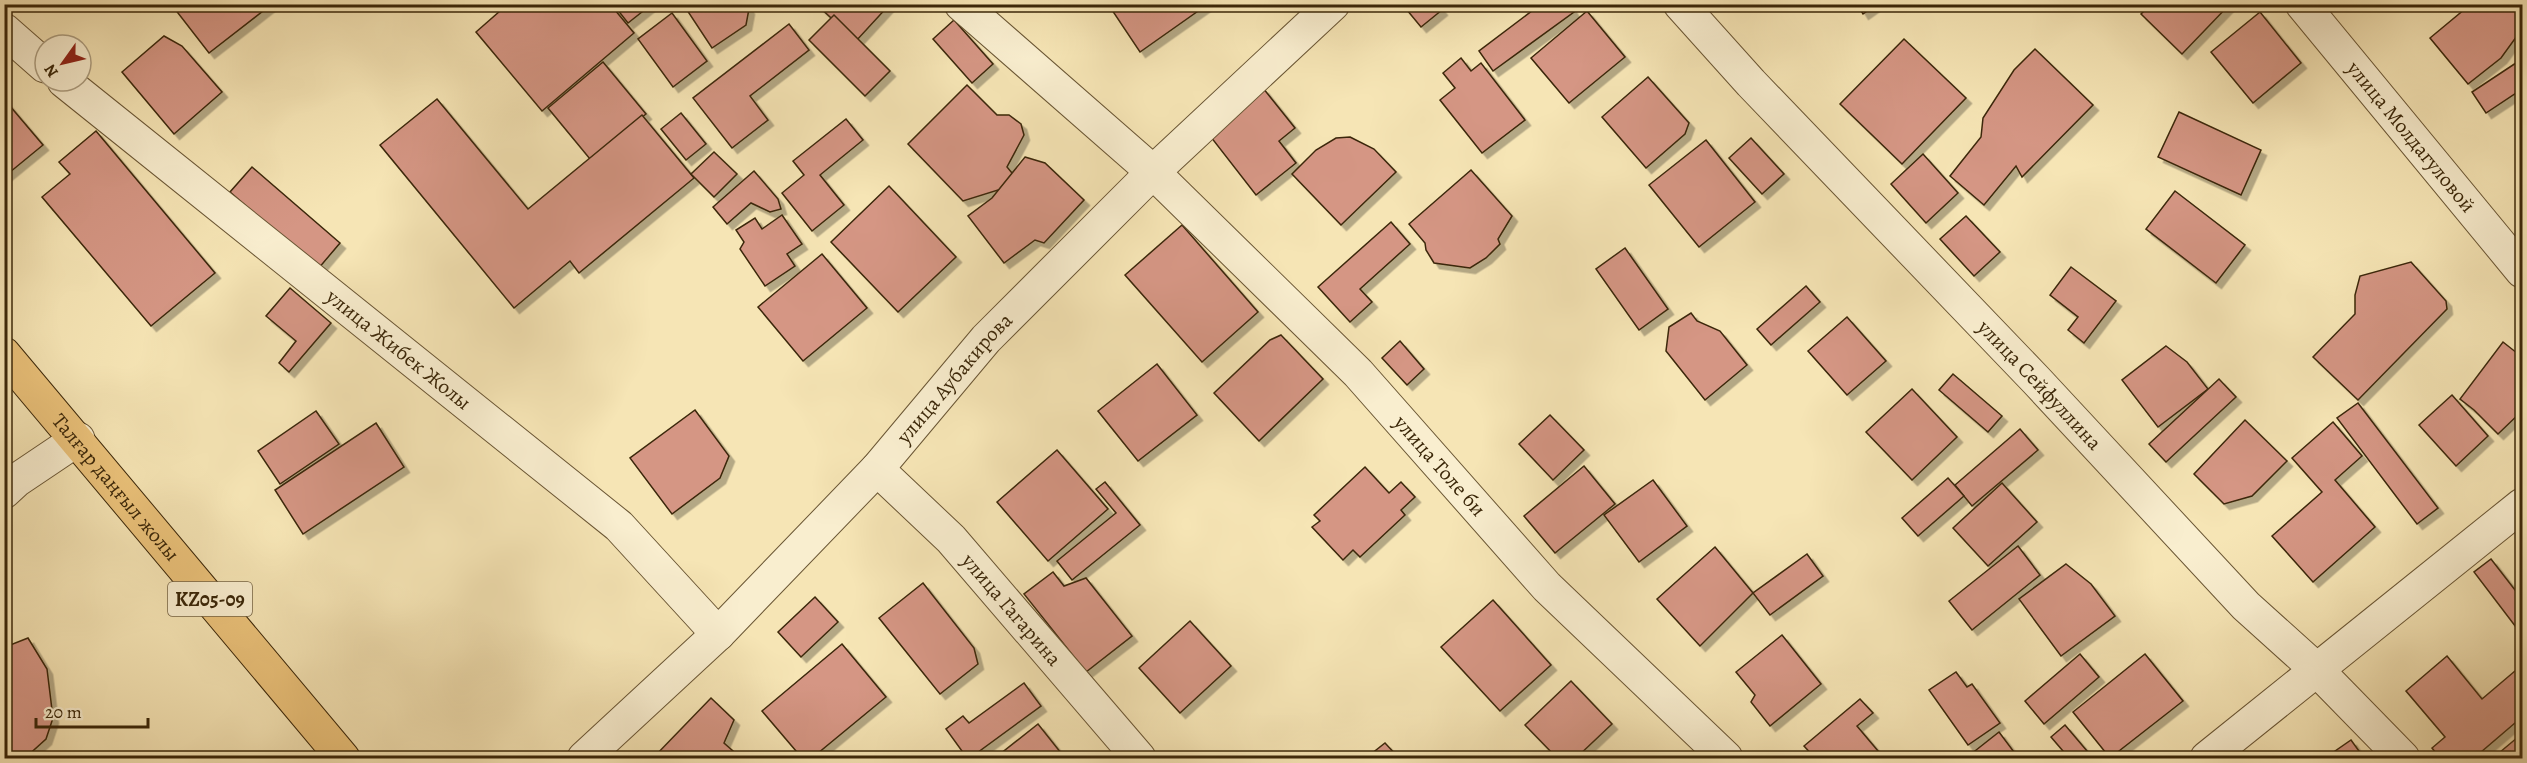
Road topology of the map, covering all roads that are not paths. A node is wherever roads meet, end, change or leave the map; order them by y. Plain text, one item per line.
1 (961, 4) edge
2 (1333, 4) edge
3 (1680, 4) edge
4 (2302, 4) edge
5 (4, 30) edge
6 (33, 55) edge
7 (79, 93) edge
8 (1153, 172) junction
9 (2523, 271) edge
10 (4, 354) edge
11 (78, 440) junction
12 (877, 469) junction
13 (4, 492) edge
14 (2523, 505) edge
15 (718, 634) junction
16 (2318, 670) junction
17 (343, 759) edge
18 (584, 759) edge
19 (1139, 759) edge
20 (1726, 759) edge
21 (2207, 759) edge
22 (2403, 759) edge

1 - 8 street, улица Толе би
2 - 8 street, улица Аубакирова
3 - 16 street, улица Сейфуллина
4 - 9 street, улица Молдагуловой
5 - 6 street
7 - 15 street, улица Жибек Жолы
8 - 12 street, улица Аубакирова
8 - 20 street, улица Толе би
10 - 11 main road, Талғар даңғыл жолы / KZ05-09
11 - 13 street
11 - 17 main road, Талғар даңғыл жолы / KZ05-09
12 - 15 street, улица Аубакирова
12 - 19 street, улица Гагарина
14 - 16 street
15 - 18 street, улица Аубакирова
16 - 21 street
16 - 22 street, улица Сейфуллина

